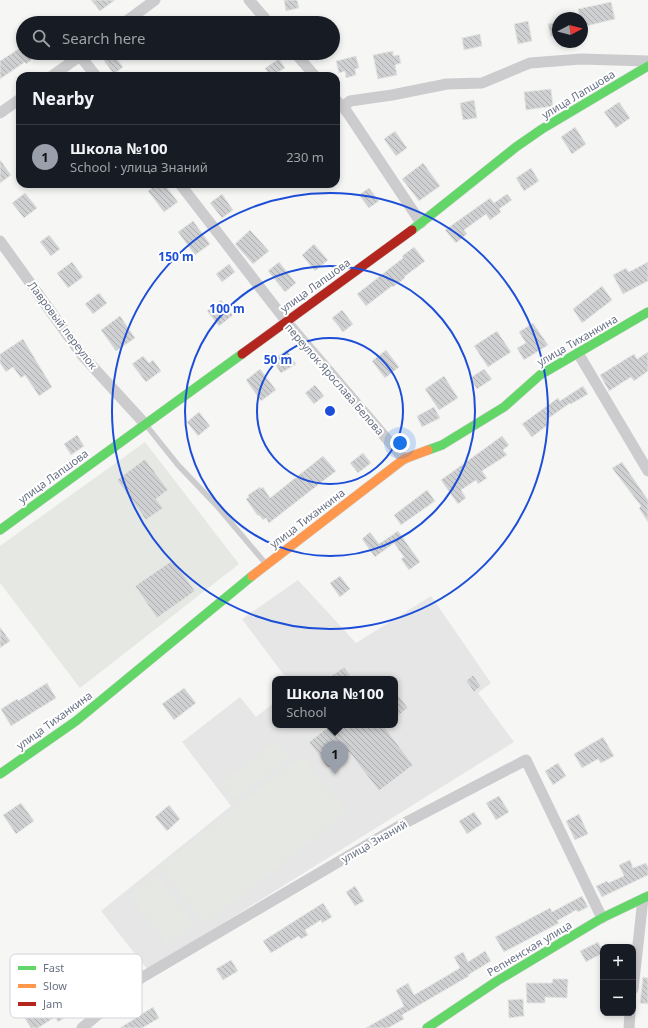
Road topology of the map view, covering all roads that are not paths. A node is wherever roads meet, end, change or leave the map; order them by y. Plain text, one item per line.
1 (155, 0) edge
2 (249, 0) edge
3 (133, 16) edge
4 (263, 16) edge
5 (75, 60) edge
6 (85, 60) edge
7 (301, 60) edge
8 (648, 61) edge
9 (648, 66) edge
10 (58, 72) edge
11 (93, 72) edge
12 (312, 72) edge
13 (16, 101) edge
14 (340, 104) edge
15 (340, 105) edge
16 (0, 113) edge
17 (183, 188) edge
18 (421, 223) junction
19 (0, 241) edge
20 (648, 312) edge
21 (286, 321) junction
22 (578, 353) junction
23 (146, 424) junction
24 (404, 459) junction
25 (648, 471) edge
26 (0, 530) edge
27 (266, 564) junction
28 (0, 774) edge
29 (645, 897) edge
30 (602, 918) junction
31 (142, 977) edge
32 (634, 980) edge
33 (630, 1016) edge
34 (94, 1018) edge
35 (82, 1028) edge
36 (428, 1028) edge
37 (629, 1028) edge

1 - 3 street
2 - 4 street
5 - 10 street
6 - 11 street
7 - 12 street
8 - 14 street
9 - 18 street, улица Лапшова
13 - 16 street
15 - 18 street
17 - 21 street, переулок Ярослава Белова
18 - 21 street, улица Лапшова
19 - 23 street, Лавровый переулок
20 - 22 street, улица Тиханкина
21 - 23 street, улица Лапшова
21 - 24 street, переулок Ярослава Белова
22 - 24 street, улица Тиханкина
22 - 25 street
23 - 26 street, улица Лапшова
23 - 27 lane
24 - 27 street, улица Тиханкина
27 - 28 street, улица Тиханкина
29 - 30 street, Репненская улица
29 - 32 street
30 - 31 street, улица Знаний
30 - 36 street, Репненская улица
33 - 37 street
34 - 35 street, улица Знаний

